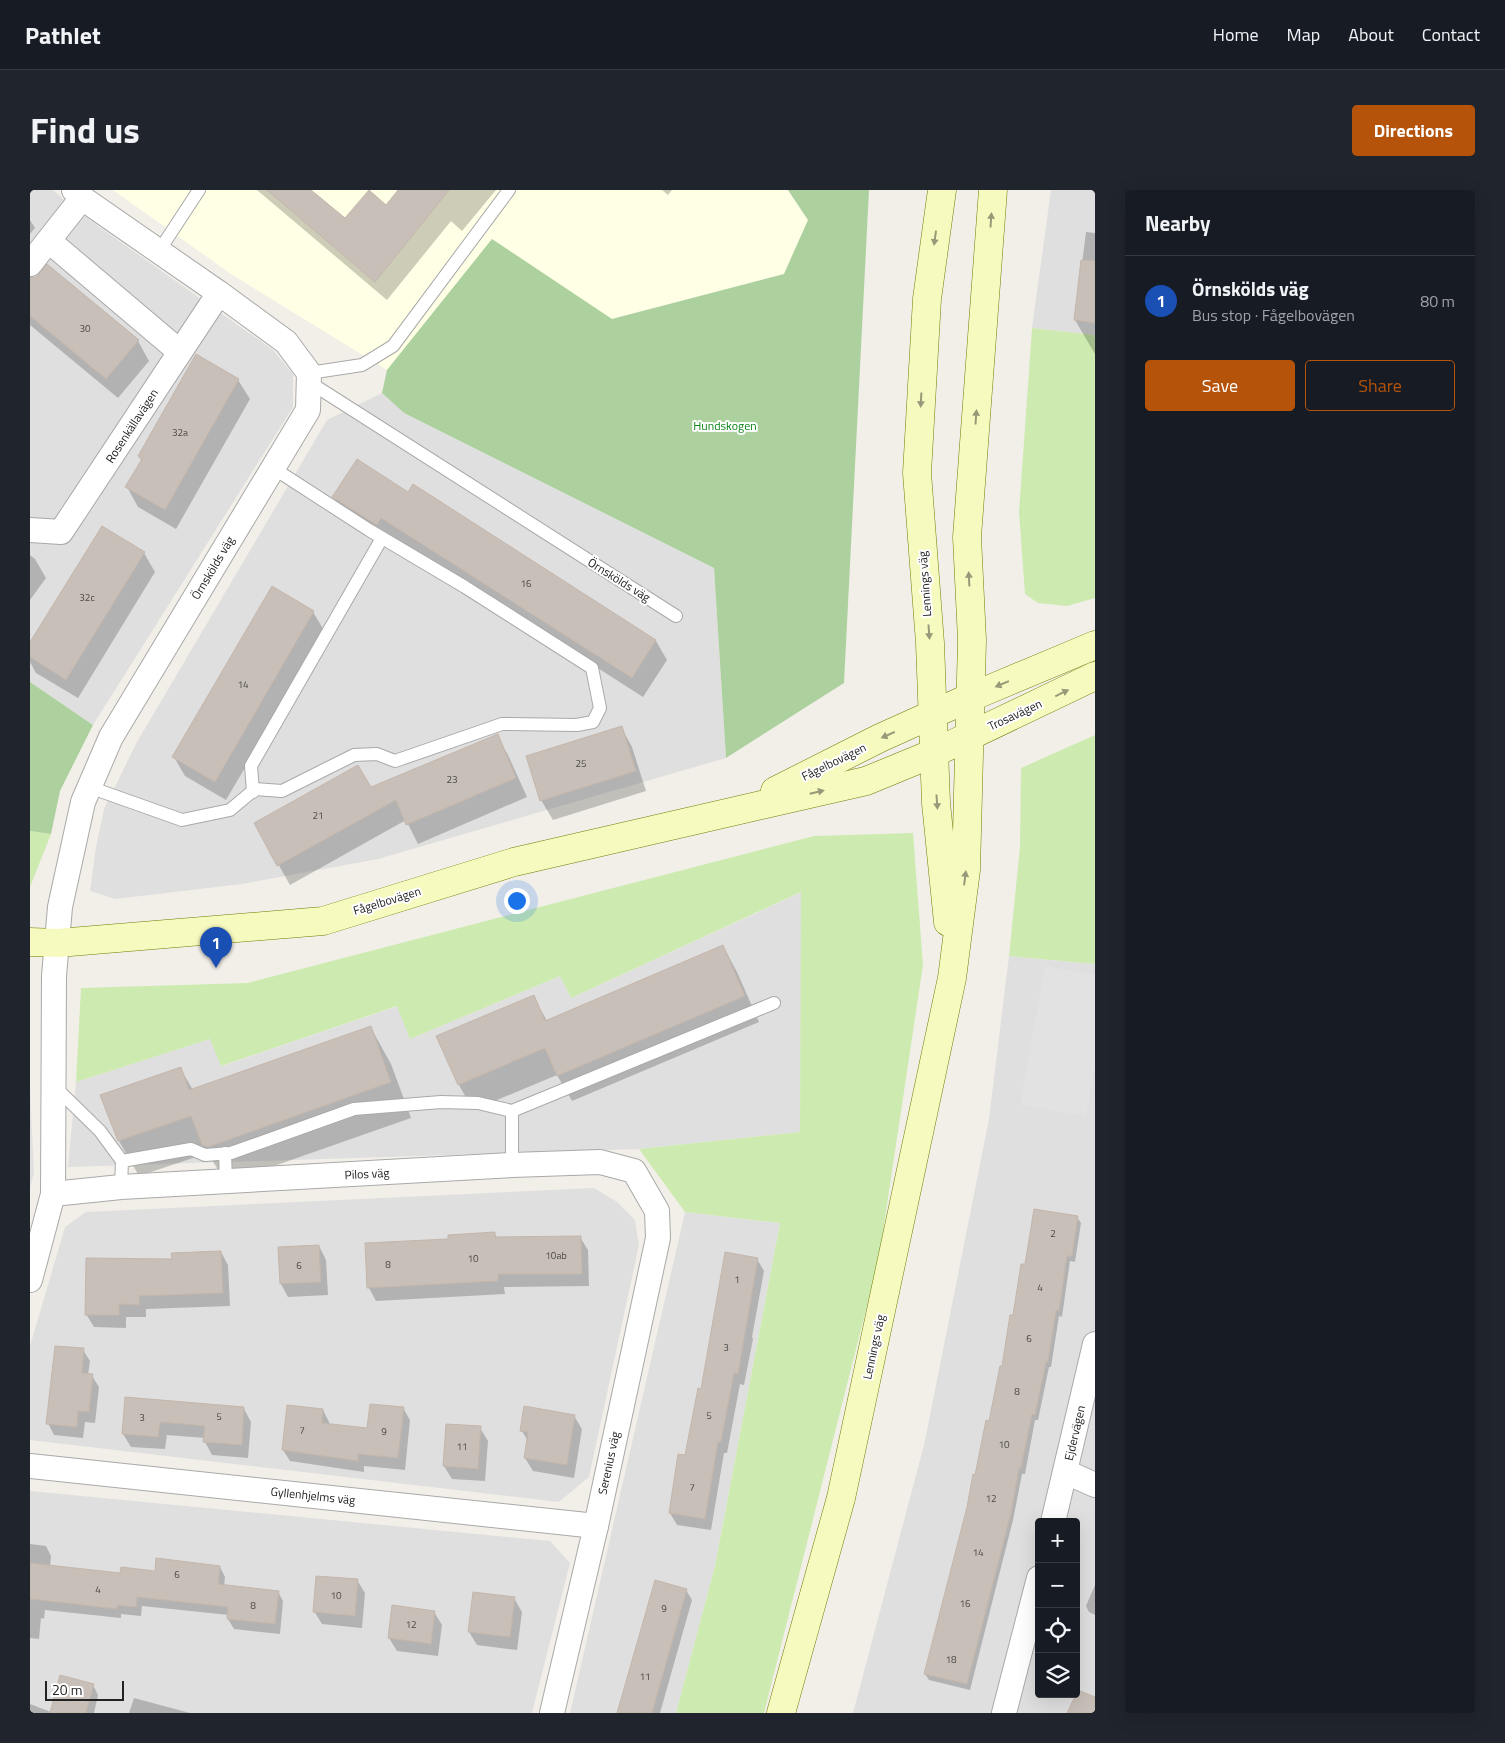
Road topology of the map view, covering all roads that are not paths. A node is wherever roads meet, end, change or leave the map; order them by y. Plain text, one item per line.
1 (199, 190) edge
2 (510, 190) edge
3 (942, 190) edge
4 (993, 190) edge
5 (78, 194) edge
6 (49, 241) junction
7 (159, 251) junction
8 (30, 264) edge
9 (219, 293) junction
10 (180, 352) junction
11 (309, 377) junction
12 (273, 468) junction
13 (30, 530) edge
14 (382, 538) junction
15 (676, 616) dead end
16 (1095, 645) edge
17 (1095, 676) edge
18 (971, 697) junction
19 (933, 715) junction
20 (970, 736) junction
21 (934, 753) junction
22 (89, 787) junction
23 (252, 792) junction
24 (735, 810) junction
25 (30, 942) edge
26 (58, 943) junction
27 (952, 978) junction
28 (774, 1003) dead end
29 (54, 1086) junction
30 (512, 1111) junction
31 (225, 1154) junction
32 (122, 1161) junction
33 (512, 1165) junction
34 (226, 1182) junction
35 (121, 1187) junction
36 (53, 1194) junction
37 (657, 1211) joint
38 (30, 1280) edge
39 (1095, 1344) edge
40 (30, 1466) edge
41 (1066, 1472) junction
42 (1095, 1485) edge
43 (1054, 1518) edge
44 (596, 1526) junction
45 (1035, 1593) edge
46 (552, 1713) edge
47 (782, 1713) edge
48 (1004, 1713) edge

1 - 7 lane
2 - 11 lane
3 -> 19 main road, Lennings väg
18 -> 4 main road, Lennings väg
5 - 6 street
5 - 7 street
6 - 8 street
6 - 10 street
7 - 9 street
9 - 10 street, Rosenkällavägen
9 - 11 street
10 - 13 street, Rosenkällavägen
11 - 12 street, Örnskölds väg
11 - 15 lane, Örnskölds väg
12 - 14 lane
12 - 22 street, Örnskölds väg
14 - 23 lane
14 - 23 lane
16 -> 18 main road
20 -> 17 main road, Trosavägen
18 - 19 main road
18 - 20 main road, Lennings väg
19 - 21 main road, Lennings väg
19 -> 24 main road, Fågelbovägen
20 - 21 main road, Trosavägen
27 -> 20 main road, Lennings väg
24 -> 21 main road, Fågelbovägen
21 -> 27 main road, Lennings väg
22 - 23 lane
22 - 26 street, Örnskölds väg
24 - 26 main road, Fågelbovägen
25 - 26 main road, Fågelbovägen
26 - 29 street, Örnskölds väg
27 - 47 main road, Lennings väg
28 - 30 lane
29 - 32 lane
29 - 36 street, Örnskölds väg
30 - 31 lane
30 - 33 lane
31 - 32 lane
31 - 34 lane
32 - 35 lane
33 - 34 street, Pilos väg
33 - 37 street, Pilos väg
34 - 35 street, Pilos väg
35 - 36 street, Pilos väg
36 - 38 street, Örnskölds väg
37 - 44 street, Serenius väg
39 - 41 street, Ejdervägen
40 - 44 street, Gyllenhjelms väg
41 - 42 street
41 - 43 street, Ejdervägen
44 - 46 street, Serenius väg
45 - 48 street

